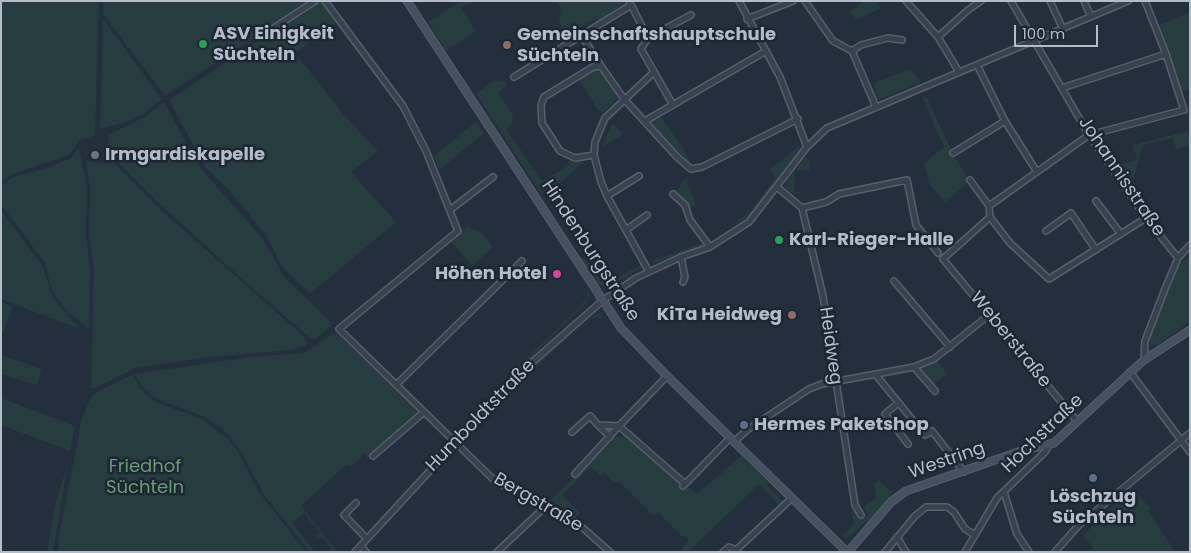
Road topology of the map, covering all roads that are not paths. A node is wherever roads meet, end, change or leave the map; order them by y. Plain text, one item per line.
1 (315, 1) edge
2 (325, 1) edge
3 (407, 1) edge
4 (739, 1) edge
5 (793, 1) edge
6 (804, 1) edge
7 (906, 1) edge
8 (982, 1) edge
9 (1012, 1) edge
10 (1050, 1) edge
11 (1084, 1) edge
12 (1128, 1) edge
13 (1145, 1) edge
14 (630, 3) edge
15 (1118, 3) edge
16 (691, 14) dead end
17 (1091, 17) junction
18 (747, 19) junction
19 (1063, 29) junction
20 (266, 33) dead end
21 (938, 37) junction
22 (648, 38) junction
23 (902, 40) dead end
24 (585, 41) dead end
25 (1035, 41) junction
26 (852, 50) junction
27 (766, 51) junction
28 (1166, 54) junction
29 (977, 65) junction
30 (601, 66) junction
31 (654, 72) junction
32 (959, 72) junction
33 (514, 77) dead end
34 (1062, 88) junction
35 (624, 99) junction
36 (673, 105) junction
37 (876, 107) junction
38 (798, 119) junction
39 (645, 121) junction
40 (1005, 121) junction
41 (1089, 134) junction
42 (807, 146) junction
43 (953, 153) dead end
44 (594, 155) junction
45 (1037, 172) junction
46 (639, 176) dead end
47 (493, 177) dead end
48 (970, 180) dead end
49 (777, 188) junction
50 (673, 194) dead end
51 (607, 196) junction
52 (1096, 201) dead end
53 (989, 206) junction
54 (802, 208) junction
55 (450, 210) junction
56 (647, 214) dead end
57 (990, 217) junction
58 (1146, 218) junction
59 (626, 230) junction
60 (1046, 231) dead end
61 (1120, 234) junction
62 (1190, 245) edge
63 (710, 248) junction
64 (1096, 250) junction
65 (938, 253) dead end
66 (681, 257) junction
67 (1178, 258) junction
68 (522, 261) dead end
69 (648, 270) junction
70 (894, 281) dead end
71 (683, 282) dead end
72 (602, 301) junction
73 (990, 315) junction
74 (1190, 330) edge
75 (950, 347) junction
76 (1144, 360) junction
77 (914, 367) junction
78 (1130, 372) junction
79 (876, 375) junction
80 (667, 376) junction
81 (835, 382) junction
82 (396, 386) junction
83 (935, 392) dead end
84 (898, 403) junction
85 (424, 412) junction
86 (1076, 421) junction
87 (598, 426) junction
88 (619, 426) junction
89 (572, 432) dead end
90 (1190, 433) edge
91 (610, 437) junction
92 (732, 440) junction
93 (1182, 440) junction
94 (455, 442) junction
95 (908, 444) dead end
96 (1050, 444) junction
97 (1190, 452) edge
98 (373, 456) dead end
99 (964, 472) junction
100 (575, 474) dead end
101 (1004, 492) junction
102 (792, 498) junction
103 (356, 503) dead end
104 (546, 506) junction
105 (861, 515) dead end
106 (975, 536) junction
107 (897, 537) junction
108 (367, 539) junction
109 (361, 546) junction
110 (735, 551) edge
111 (355, 552) edge
112 (366, 552) edge
113 (497, 552) edge
114 (610, 552) edge
115 (723, 552) edge
116 (848, 552) edge
117 (885, 552) edge
118 (906, 552) edge
119 (965, 552) edge
120 (1029, 552) edge
121 (1055, 552) edge

1 - 20 street
2 - 55 street
3 - 72 main road, Hindenburgstraße
4 - 18 street
5 - 18 street
6 - 26 street
7 - 21 street
8 - 21 street
9 - 25 street, Johannisstraße
10 - 19 street
11 - 17 street
12 - 15 street, Humboldtstraße
13 - 28 street
14 - 22 street
14 - 33 street
15 - 17 street, Humboldtstraße
16 - 22 street
17 - 19 street, Humboldtstraße
18 - 27 street
19 - 25 street, Humboldtstraße
21 - 32 street
22 - 31 street
23 - 26 street
24 - 30 street
25 - 29 street, Humboldtstraße
25 - 34 street, Johannisstraße
26 - 37 street
27 - 36 street
27 - 38 street
28 - 34 street
28 - 41 street
29 - 32 street, Humboldtstraße
29 - 40 street
30 - 35 street
30 - 44 street
31 - 35 street
31 - 36 street
32 - 37 street, Humboldtstraße
34 - 41 street, Johannisstraße
35 - 39 street
35 - 44 street
36 - 39 street
37 - 42 street, Humboldtstraße
38 - 39 street
38 - 42 street
40 - 43 street
40 - 45 street
41 - 45 street
41 - 58 street, Johannisstraße
42 - 49 street, Humboldtstraße
44 - 51 street
45 - 53 street
46 - 51 street
47 - 55 street
48 - 53 street
49 - 54 street
49 - 63 street, Humboldtstraße
50 - 63 street
51 - 59 street
52 - 61 street
53 - 57 street
54 - 65 street
54 - 81 street, Heidweg
55 - 82 street, Bergstraße
56 - 59 street
57 - 64 street
57 - 73 street, Weberstraße
58 - 61 street
58 - 67 street, Johannisstraße
59 - 69 street
60 - 64 street
61 - 64 street
62 - 67 street
63 - 66 street, Humboldtstraße
66 - 69 street, Humboldtstraße
66 - 71 street
67 - 76 street
68 - 82 street
69 - 72 street, Humboldtstraße
70 - 75 street
72 - 80 main road, Hindenburgstraße
72 - 94 street, Humboldtstraße
73 - 75 street
73 - 86 street, Weberstraße
74 - 76 main road, Hochstraße
75 - 77 street
76 - 78 main road, Hochstraße
77 - 79 street
77 - 83 street
78 - 86 main road, Hochstraße
78 - 93 street
79 - 81 street
79 - 84 street
80 - 88 street
80 - 92 main road, Hindenburgstraße
81 - 92 street
81 - 105 street, Heidweg
82 - 85 street, Bergstraße
84 - 95 street
84 - 99 street
85 - 94 street, Bergstraße
85 - 98 street
86 - 96 main road, Hochstraße
87 - 88 street
87 - 89 street
87 - 91 street
88 - 91 street
88 - 92 street
90 - 93 street
91 - 100 street
92 - 102 main road, Hindenburgstraße
93 - 97 street
93 - 121 street
94 - 104 street, Bergstraße
94 - 108 street, Humboldtstraße
96 - 99 main road, Westring
96 - 101 street, Hochstraße
99 - 116 main road, Westring
101 - 106 street, Hochstraße
101 - 120 street
102 - 110 street
102 - 116 main road, Hindenburgstraße
103 - 108 street
104 - 113 street
104 - 114 street, Bergstraße
106 - 107 street
106 - 119 street, Hochstraße
107 - 117 street
107 - 118 street
108 - 109 street, Humboldtstraße
109 - 111 street, Humboldtstraße
109 - 112 street
110 - 115 street

